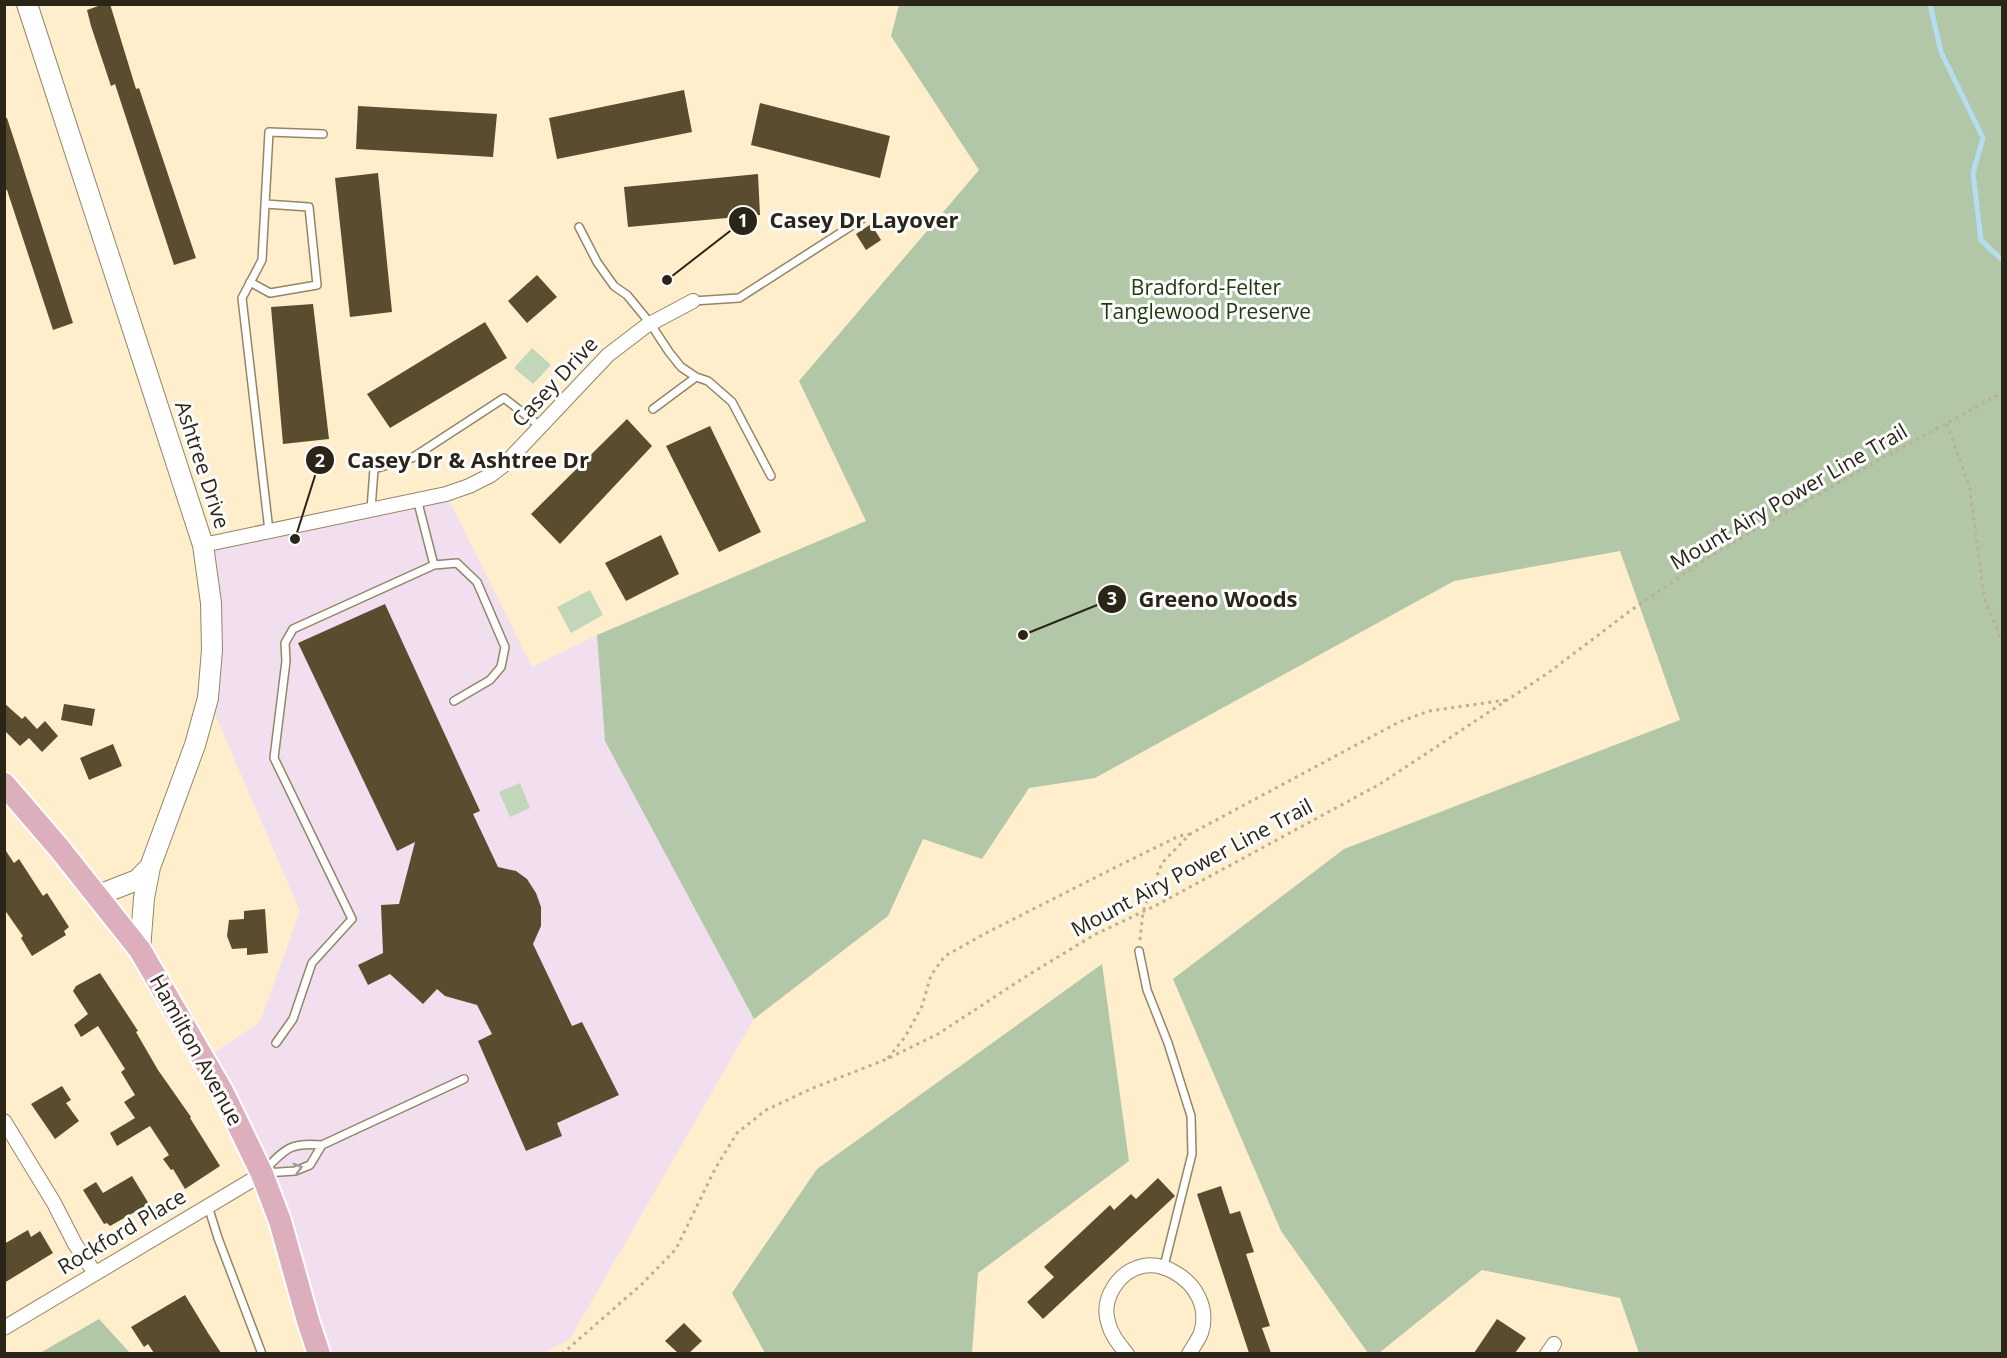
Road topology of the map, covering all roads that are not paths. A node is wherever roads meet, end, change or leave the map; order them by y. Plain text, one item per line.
1 (27, 4) edge
2 (323, 134) dead end
3 (265, 204) junction
4 (862, 219) dead end
5 (579, 227) dead end
6 (250, 282) junction
7 (693, 301) joint
8 (650, 323) junction
9 (696, 377) junction
10 (653, 409) dead end
11 (541, 427) junction
12 (771, 476) dead end
13 (417, 499) junction
14 (371, 509) junction
15 (269, 531) junction
16 (203, 545) junction
17 (434, 565) junction
18 (454, 702) dead end
19 (4, 784) edge
20 (150, 867) junction
21 (96, 896) junction
22 (140, 950) junction
23 (1139, 951) road end
24 (276, 1043) dead end
25 (464, 1079) dead end
26 (4, 1120) edge
27 (322, 1145) junction
28 (262, 1174) junction
29 (208, 1206) junction
30 (1164, 1266) junction
31 (95, 1273) junction
32 (4, 1328) edge
33 (262, 1353) edge
34 (319, 1353) edge
35 (1127, 1353) edge
36 (1189, 1353) edge

1 - 16 street, Ashtree Drive
2 - 3 lane
3 - 6 lane
3 - 6 lane
4 - 7 lane
5 - 8 lane
6 - 15 lane
7 - 8 street, Casey Drive
8 - 9 lane
8 - 11 street, Casey Drive
9 - 10 lane
9 - 12 lane
11 - 13 street, Casey Drive
11 - 14 lane
13 - 14 street, Casey Drive
13 - 17 lane
14 - 15 street, Casey Drive
15 - 16 street, Casey Drive
16 - 20 street, Ashtree Drive
17 - 18 lane
17 - 24 lane
19 - 21 main road, Hamilton Avenue
20 - 21 street
20 - 22 street, Ashtree Drive
21 - 22 main road, Hamilton Avenue
22 - 28 main road, Hamilton Avenue
23 - 30 lane
25 - 27 lane
26 - 31 street
27 - 28 lane
28 -> 27 lane
28 - 29 street, Rockford Place
28 - 34 main road, Hamilton Avenue
29 - 31 street, Rockford Place
29 - 33 lane
30 - 35 street
30 - 36 street
31 - 32 street, Rockford Place

